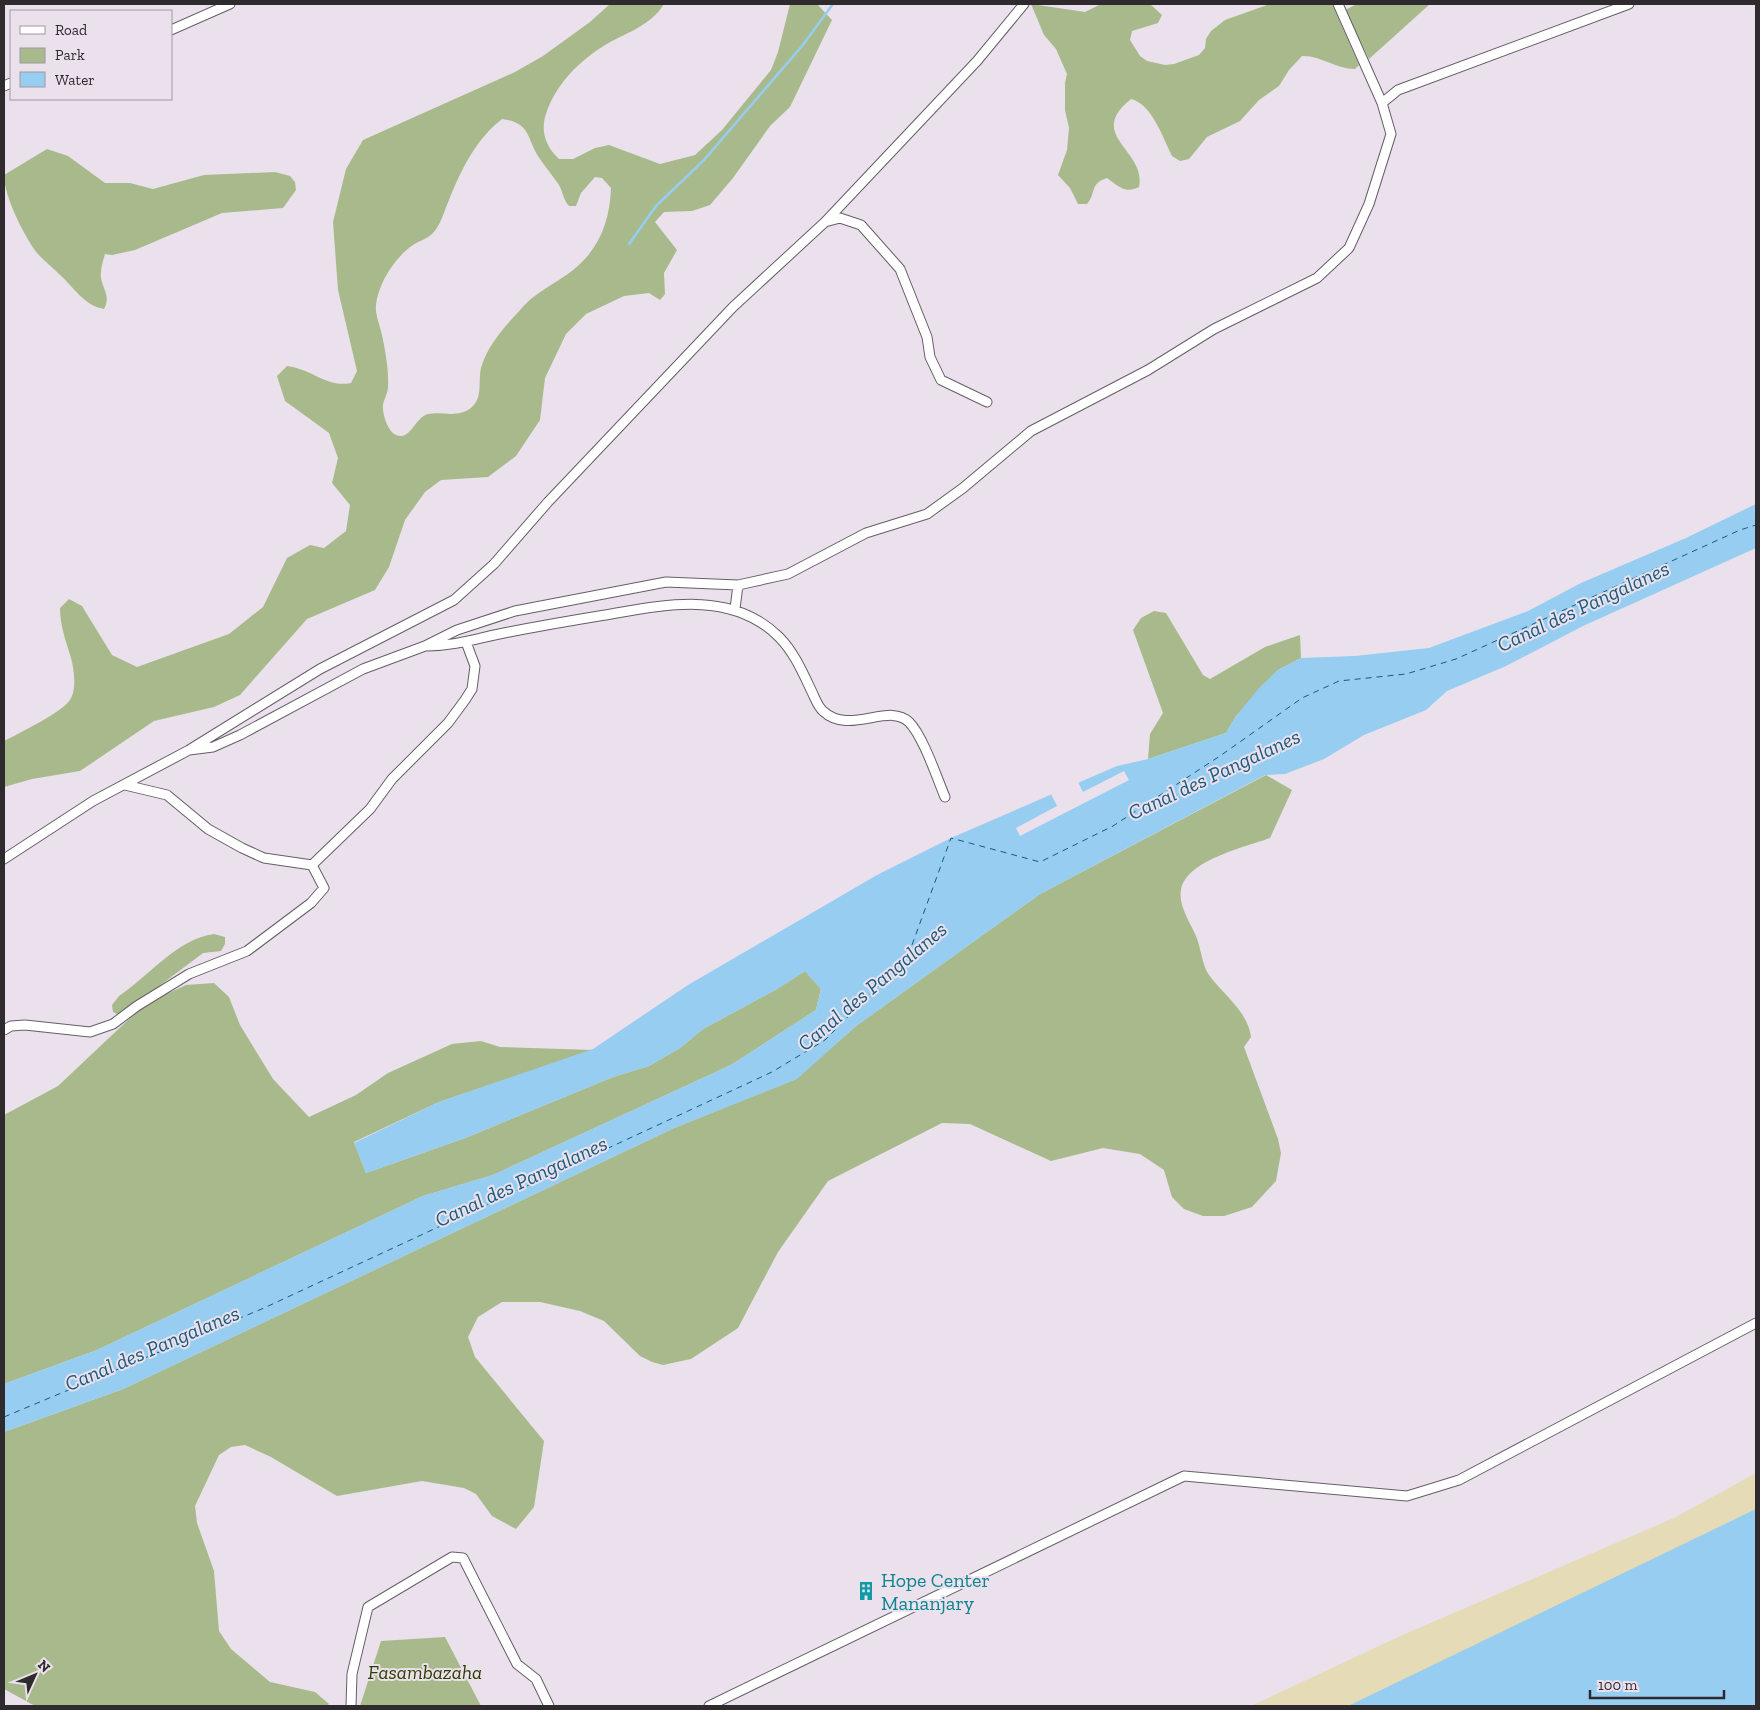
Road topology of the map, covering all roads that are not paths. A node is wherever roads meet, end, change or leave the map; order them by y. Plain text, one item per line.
1 (230, 4) edge
2 (1024, 4) edge
3 (1338, 4) edge
4 (1629, 4) edge
5 (172, 30) edge
6 (1382, 102) junction
7 (825, 222) junction
8 (987, 402) dead end
9 (738, 585) junction
10 (735, 609) junction
11 (466, 642) junction
12 (424, 646) junction
13 (189, 750) junction
14 (126, 784) junction
15 (945, 797) dead end
16 (4, 859) edge
17 (312, 865) junction
18 (4, 1030) edge
19 (1756, 1323) edge
20 (351, 1706) edge
21 (549, 1706) edge
22 (709, 1706) edge

1 - 5 street
2 - 7 street
3 - 6 street
4 - 6 street
6 - 9 street
7 - 8 street
7 - 13 street
9 - 10 street
9 - 12 street
10 - 11 street
10 - 15 street
11 - 12 street
11 - 17 street
12 - 13 street
13 - 14 street
14 - 16 street
14 - 17 street
17 - 18 street
19 - 22 street
20 - 21 street

